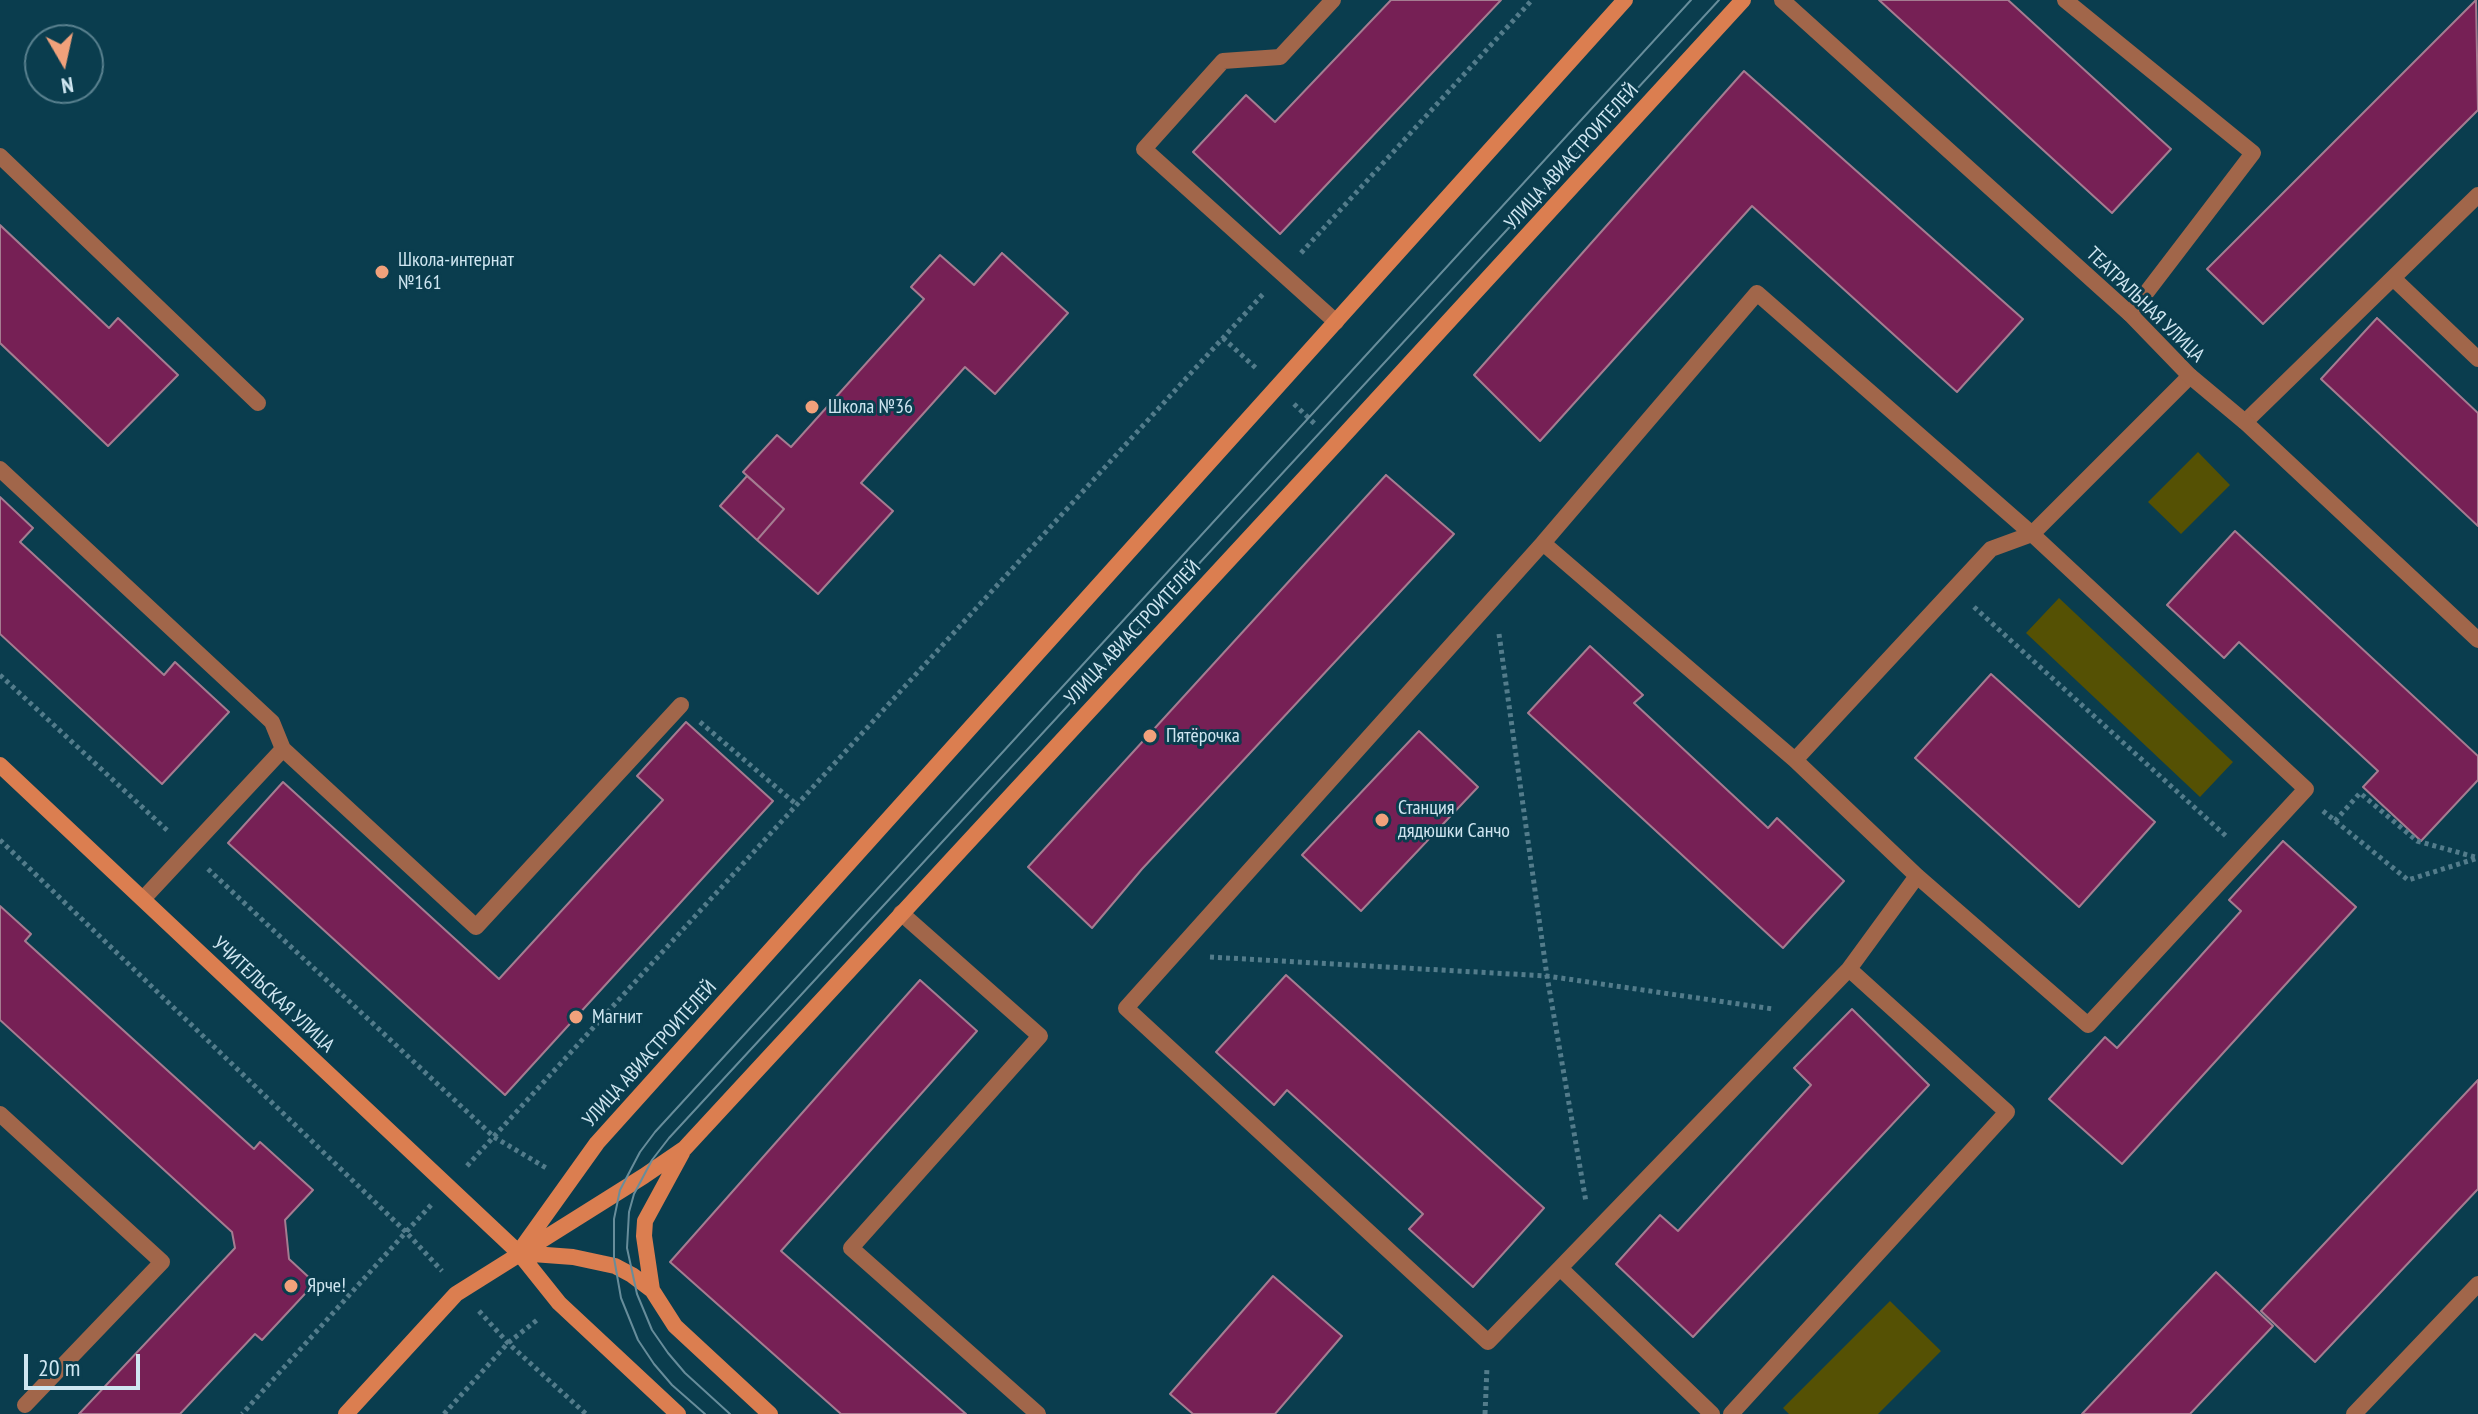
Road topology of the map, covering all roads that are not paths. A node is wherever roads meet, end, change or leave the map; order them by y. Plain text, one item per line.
1 (1333, 0) edge
2 (1625, 0) edge
3 (1743, 0) edge
4 (1782, 0) edge
5 (2065, 0) edge
6 (0, 156) edge
7 (2478, 195) edge
8 (2393, 278) junction
9 (2130, 314) junction
10 (1336, 322) junction
11 (2478, 359) edge
12 (2190, 376) junction
13 (258, 403) dead end
14 (2245, 422) junction
15 (0, 469) edge
16 (2032, 534) junction
17 (1543, 543) junction
18 (2478, 640) edge
19 (681, 705) road end
20 (283, 749) junction
21 (1795, 760) junction
22 (0, 765) edge
23 (1917, 876) junction
24 (143, 899) junction
25 (901, 913) junction
26 (1849, 969) junction
27 (0, 1114) edge
28 (685, 1148) junction
29 (519, 1253) junction
30 (1560, 1268) junction
31 (2478, 1284) edge
32 (652, 1290) junction
33 (25, 1405) dead end
34 (346, 1414) edge
35 (678, 1414) edge
36 (770, 1414) edge
37 (1038, 1414) edge
38 (1712, 1414) edge
39 (1731, 1414) edge
40 (2354, 1414) edge

1 - 10 street
2 - 10 main road, УЛИЦА АВИАСТРОИТЕЛЕЙ
3 - 25 main road, УЛИЦА АВИАСТРОИТЕЛЕЙ
4 - 9 street, ТЕАТРАЛЬНАЯ УЛИЦА
5 - 9 street
6 - 13 street
7 - 8 street
8 - 11 street
8 - 14 street
9 - 12 street, ТЕАТРАЛЬНАЯ УЛИЦА
10 - 29 main road, УЛИЦА АВИАСТРОИТЕЛЕЙ
12 - 14 street, ТЕАТРАЛЬНАЯ УЛИЦА
12 - 16 street
14 - 18 street, ТЕАТРАЛЬНАЯ УЛИЦА
15 - 20 street
16 - 17 street
16 - 21 street
16 - 23 street
17 - 21 street
17 - 30 street
19 - 20 street
20 - 24 street
21 - 23 street
22 - 24 main road, УЧИТЕЛЬСКАЯ УЛИЦА
23 - 26 street
24 - 29 main road, УЧИТЕЛЬСКАЯ УЛИЦА
25 - 28 main road, УЛИЦА АВИАСТРОИТЕЛЕЙ
25 - 37 street
26 - 30 street
26 - 39 street
27 - 33 street
28 - 29 main road, УЛИЦА АВИАСТРОИТЕЛЕЙ
28 - 32 main road
29 - 32 main road
29 - 34 main road, УЛИЦА АВИАСТРОИТЕЛЕЙ
29 - 35 main road, УЧИТЕЛЬСКАЯ УЛИЦА
30 - 38 street
31 - 40 street
32 - 36 main road

